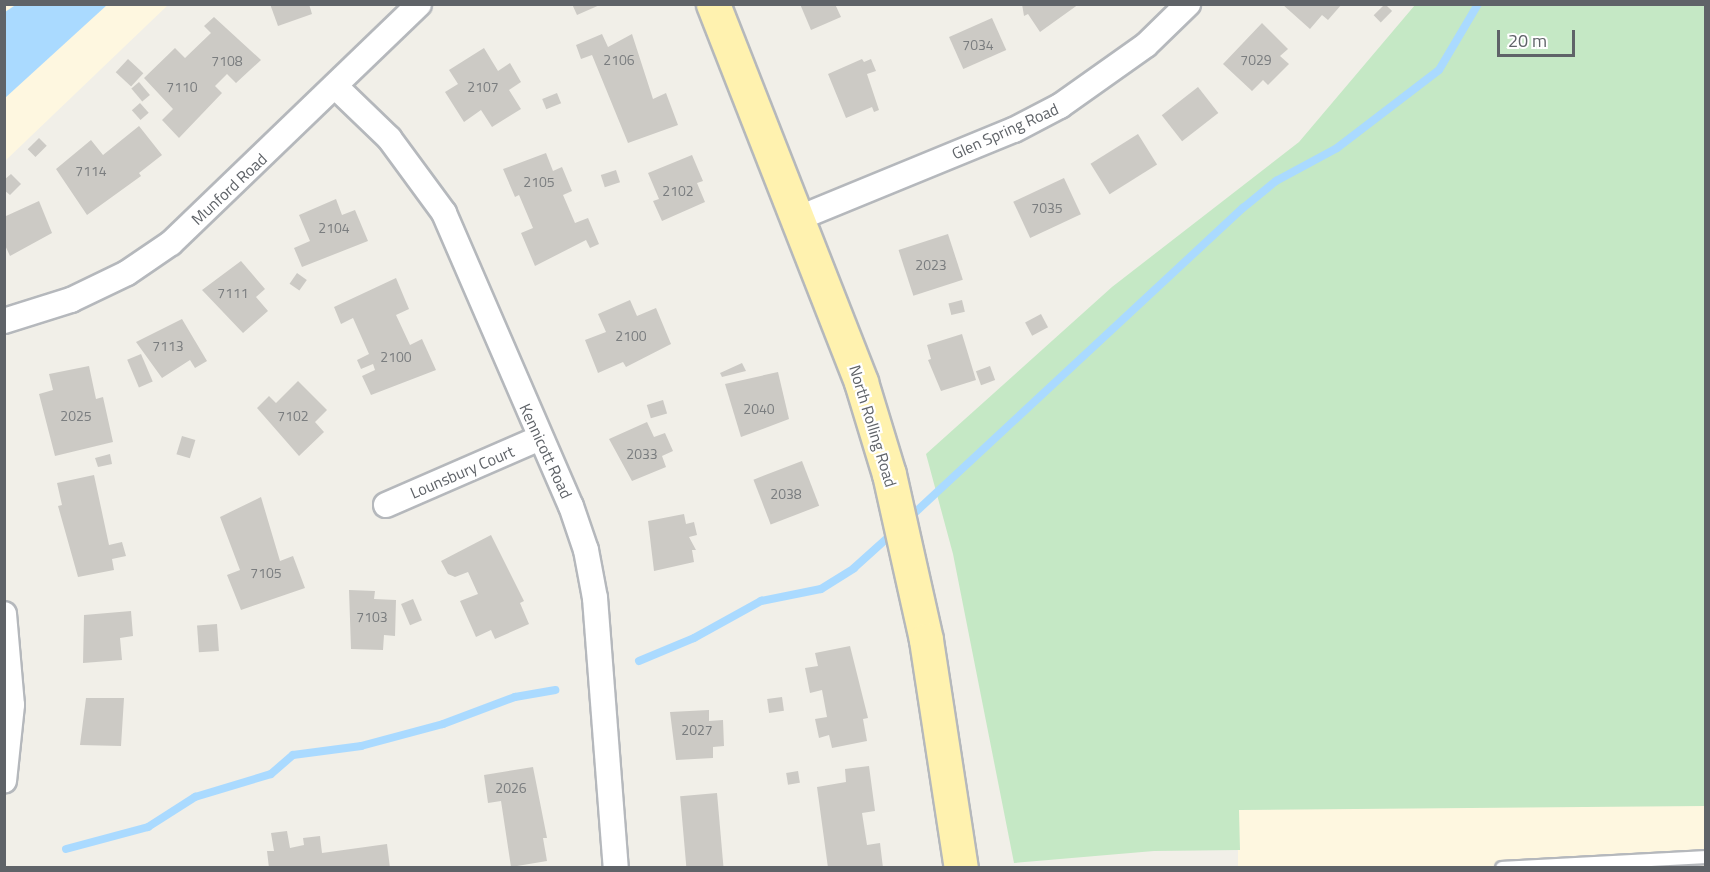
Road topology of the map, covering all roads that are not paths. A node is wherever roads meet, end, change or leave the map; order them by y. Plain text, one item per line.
1 (419, 4) edge
2 (713, 4) edge
3 (1188, 4) edge
4 (336, 87) junction
5 (799, 218) junction
6 (4, 321) edge
7 (538, 439) junction
8 (386, 505) dead end
9 (4, 614) edge
10 (4, 781) edge
11 (1706, 857) edge
12 (616, 867) edge
13 (961, 867) edge
14 (1502, 867) edge

1 - 4 street, Munford Road
2 - 5 main road, North Rolling Road
3 - 5 street, Glen Spring Road
4 - 6 street, Munford Road
4 - 7 street, Kennicott Road
5 - 13 main road, North Rolling Road
7 - 8 street, Lounsbury Court
7 - 12 street, Kennicott Road
9 - 10 street
11 - 14 lane

